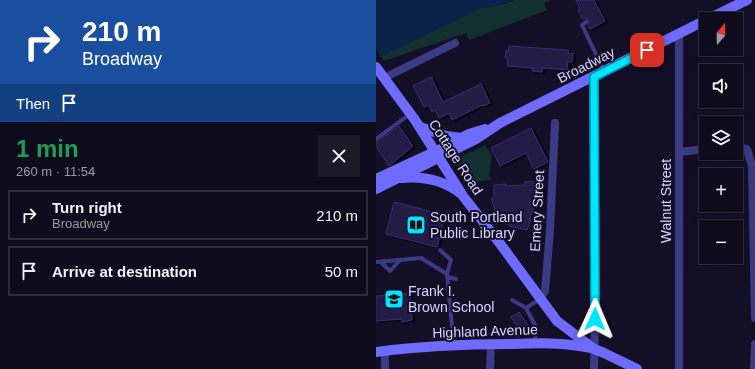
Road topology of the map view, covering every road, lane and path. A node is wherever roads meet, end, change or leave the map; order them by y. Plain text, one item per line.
1 (747, 0) edge
2 (723, 12) edge
3 (586, 22) dead end
4 (699, 24) edge
5 (679, 34) junction
6 (456, 43) dead end
7 (604, 72) junction
8 (379, 74) edge
9 (594, 77) junction
10 (411, 114) junction
11 (500, 123) junction
12 (554, 124) dead end
13 (420, 127) junction
14 (462, 138) junction
15 (376, 139) edge
16 (743, 148) edge
17 (699, 150) edge
18 (680, 152) junction
19 (436, 155) junction
20 (377, 177) edge
21 (399, 178) junction
22 (376, 189) edge
23 (463, 196) junction
24 (440, 250) dead end
25 (400, 260) junction
26 (376, 262) edge
27 (381, 262) junction
28 (447, 276) junction
29 (456, 279) dead end
30 (449, 289) junction
31 (443, 290) dead end
32 (540, 299) junction
33 (512, 300) dead end
34 (526, 308) junction
35 (755, 318) edge
36 (534, 343) junction
37 (491, 344) junction
38 (755, 344) edge
39 (451, 345) junction
40 (594, 349) junction
41 (380, 351) edge
42 (385, 369) edge
43 (490, 369) edge
44 (594, 369) edge
45 (637, 369) edge
46 (679, 369) edge
47 (754, 369) edge

1 - 2 main road, Broadway
3 - 7 lane
4 - 5 main road, Broadway
5 - 7 main road, Broadway
5 - 18 street, Walnut Street
6 - 8 street
7 - 9 main road, Broadway
8 - 10 main road, Cottage Road
9 - 11 main road, Broadway
9 - 40 street
10 - 13 main road, Cottage Road
10 - 15 lane
11 - 14 main road, Broadway
11 - 19 main road, Broadway
12 - 32 street, Emery Street
13 - 14 main road
13 - 19 main road, Cottage Road
14 - 19 main road, Broadway
16 - 35 street
17 - 18 street
18 - 46 street, Walnut Street
19 - 20 main road, Broadway
19 - 21 main road, Broadway
19 - 23 main road, Cottage Road
21 - 22 main road, Broadway
21 - 23 main road
23 - 32 main road, Cottage Road
24 - 28 lane
25 - 27 lane
25 - 27 lane
25 - 28 lane
26 - 27 lane
28 - 29 lane
28 - 30 lane
30 - 31 lane
30 - 39 lane
32 - 34 lane
32 - 40 main road, Cottage Road
33 - 34 lane
34 - 36 lane
36 - 37 main road, Highland Avenue
36 - 40 main road, Highland Avenue
37 - 39 main road, Highland Avenue
37 - 43 street
38 - 47 street
39 - 41 main road, Highland Avenue
40 - 44 street
40 - 45 main road, Cottage Road
41 - 42 street

